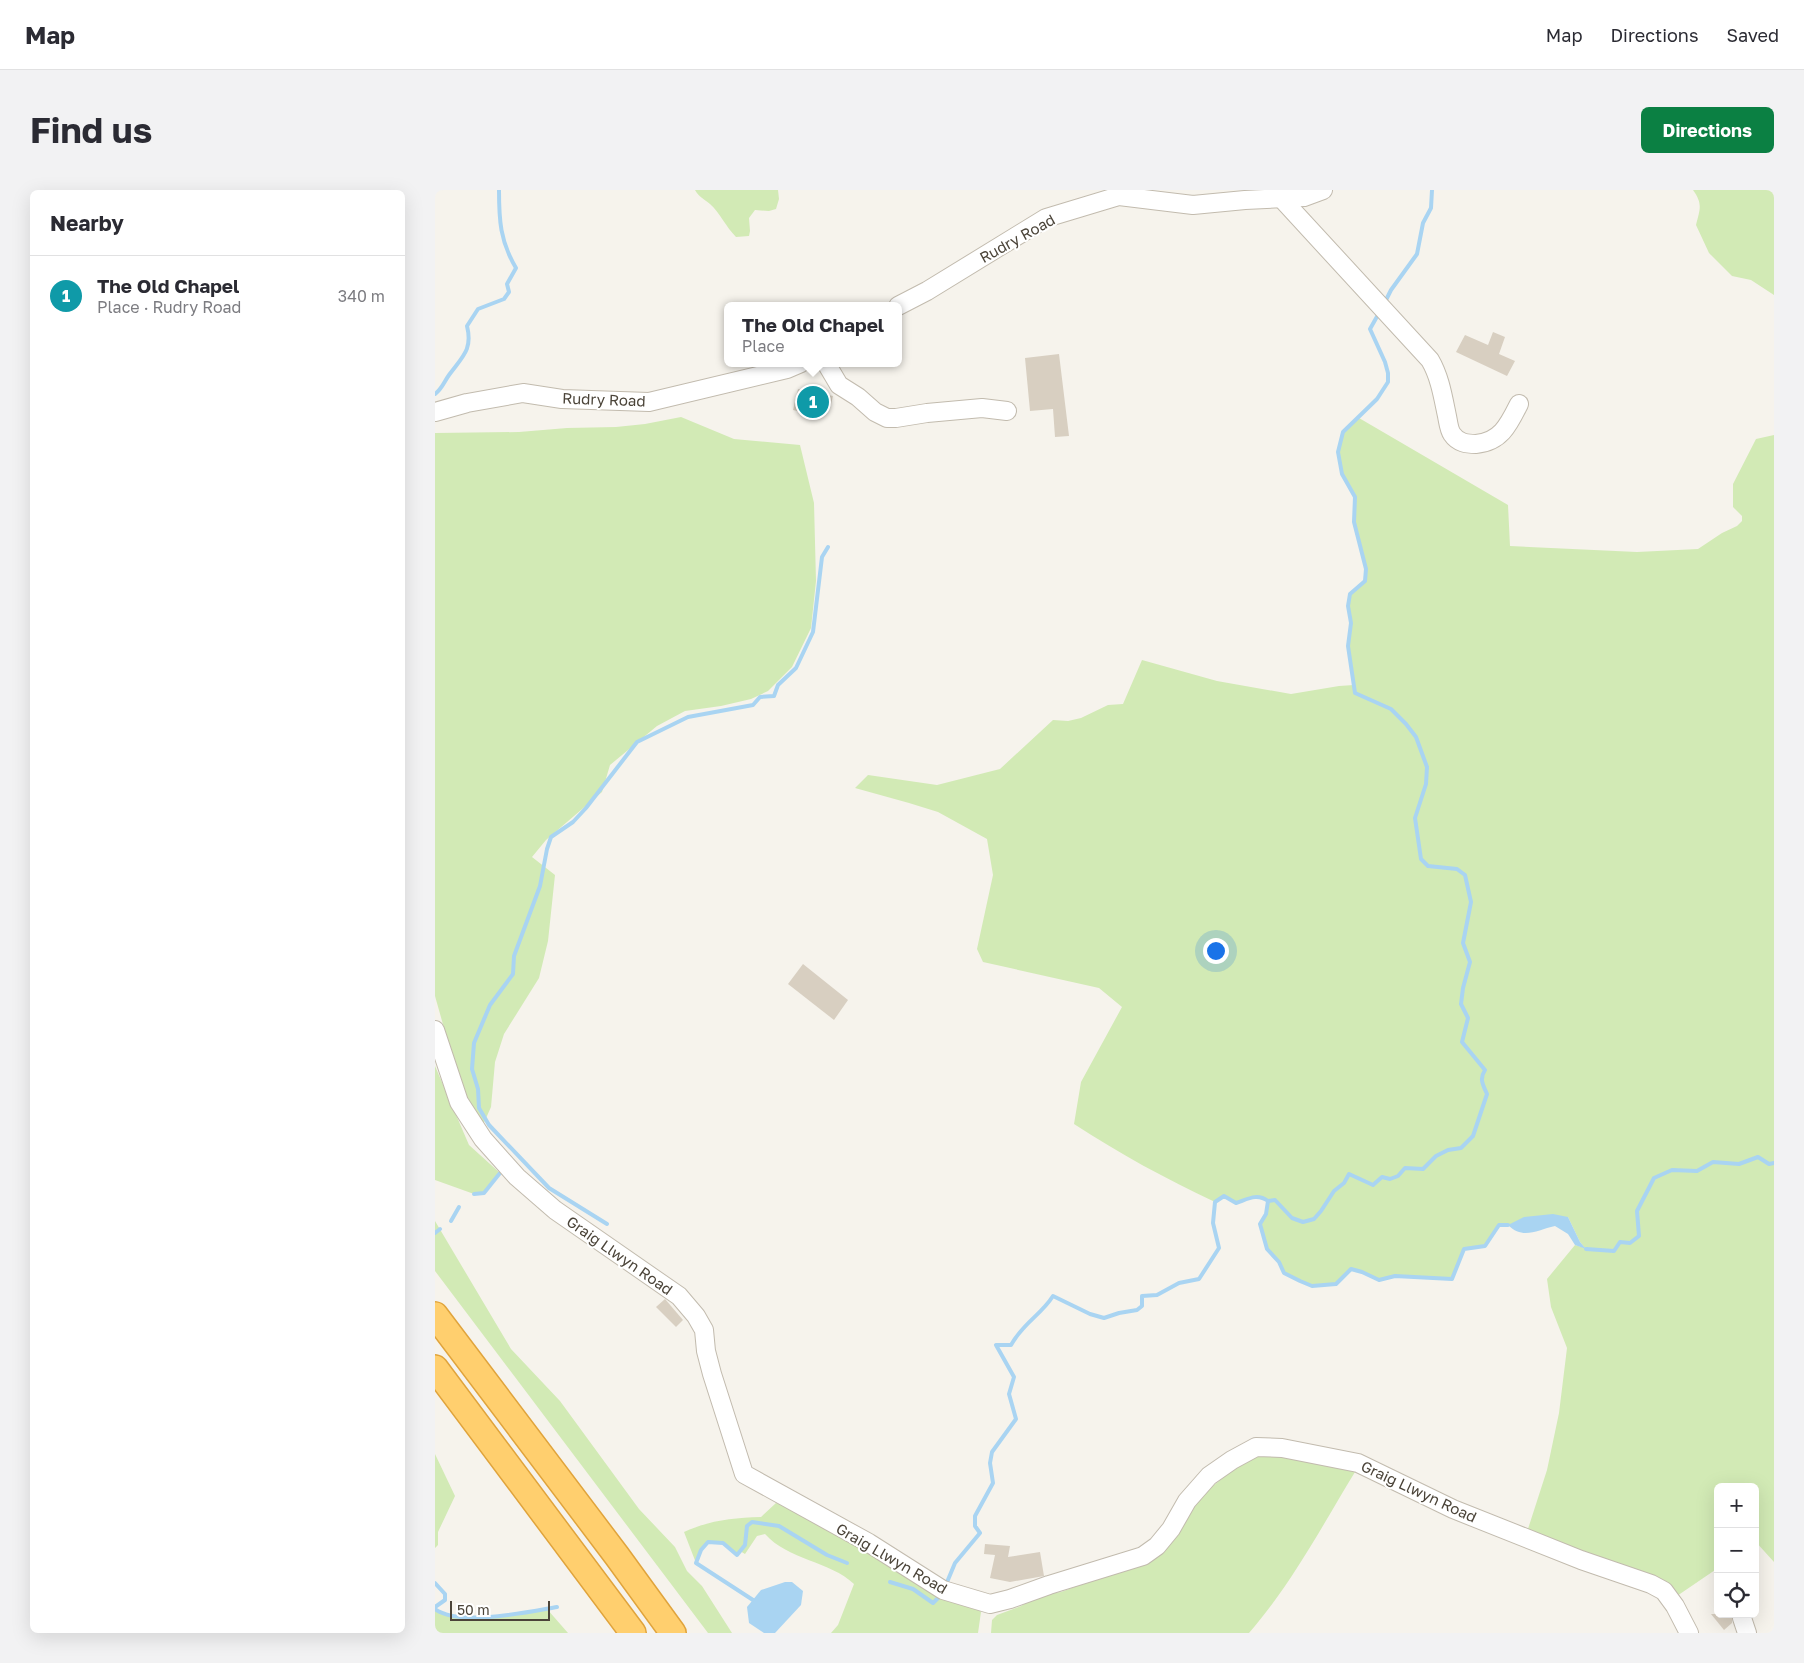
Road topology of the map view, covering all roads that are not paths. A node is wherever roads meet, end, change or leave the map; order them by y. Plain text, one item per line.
1 (1323, 190) edge
2 (1281, 198) junction
3 (902, 304) edge
4 (792, 367) edge
5 (828, 367) edge
6 (1519, 404) dead end
7 (1007, 411) dead end
8 (435, 412) edge
9 (435, 1030) edge
10 (435, 1315) edge
11 (435, 1368) edge
12 (633, 1633) edge
13 (673, 1633) edge
14 (1689, 1633) edge

1 - 2 street, Rudry Road
2 - 3 street, Rudry Road
2 - 6 street
4 - 8 street, Rudry Road
5 - 7 street
9 - 14 street, Graig Llwyn Road
10 - 13 highway
11 - 12 highway

